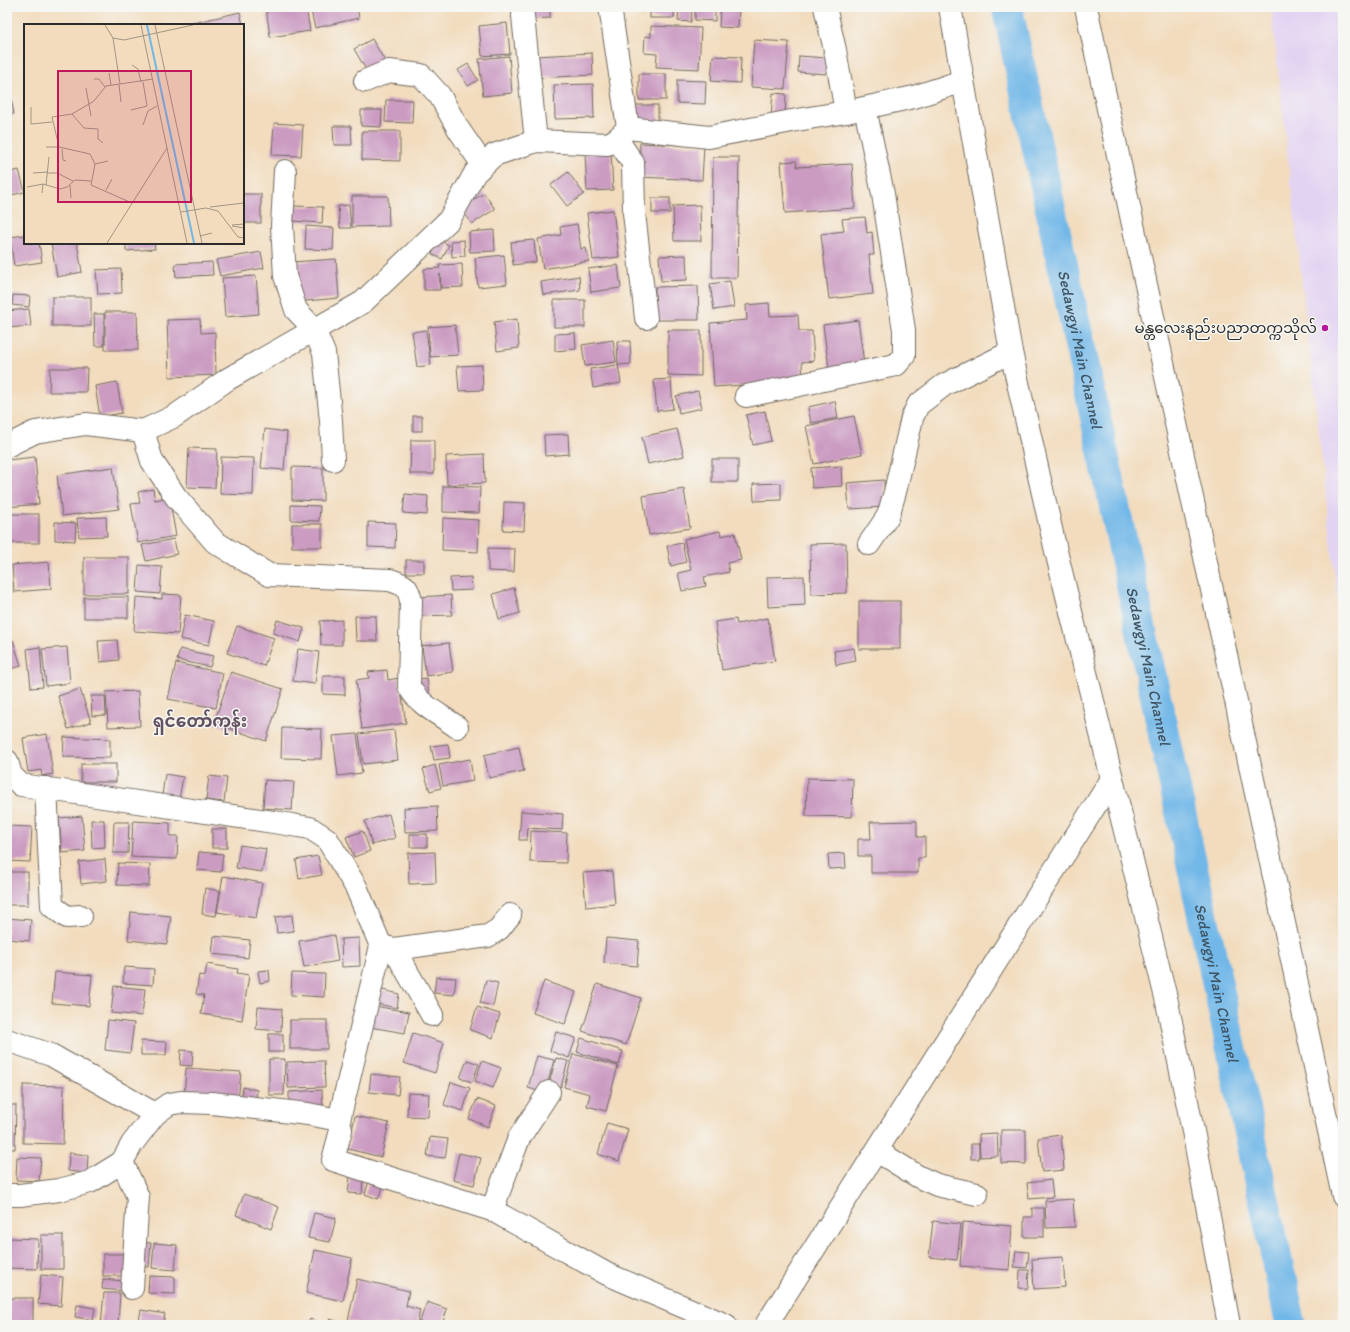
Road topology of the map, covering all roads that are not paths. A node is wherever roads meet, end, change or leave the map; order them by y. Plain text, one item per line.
1 (610, 7) edge
2 (825, 7) edge
3 (950, 7) edge
4 (1086, 7) edge
5 (523, 16) dead end
6 (365, 81) dead end
7 (963, 81) junction
8 (856, 110) junction
9 (622, 134) junction
10 (536, 141) junction
11 (483, 165) junction
12 (285, 171) dead end
13 (646, 318) dead end
14 (314, 330) junction
15 (1011, 352) junction
16 (746, 396) dead end
17 (143, 431) junction
18 (7, 446) edge
19 (333, 460) dead end
20 (869, 544) dead end
21 (457, 727) dead end
22 (8, 771) edge
23 (1112, 779) junction
24 (46, 788) junction
25 (510, 914) dead end
26 (81, 916) dead end
27 (388, 947) junction
28 (432, 1015) dead end
29 (7, 1040) edge
30 (548, 1092) dead end
31 (155, 1114) junction
32 (339, 1120) junction
33 (877, 1151) junction
34 (122, 1162) junction
35 (977, 1194) dead end
36 (7, 1195) edge
37 (1343, 1196) edge
38 (492, 1210) junction
39 (132, 1288) dead end
40 (726, 1325) edge
41 (766, 1325) edge
42 (1230, 1325) edge

1 - 9 street
2 - 8 street
3 - 7 street
4 - 37 street
5 - 10 street
6 - 11 street
7 - 8 street
7 - 15 street
8 - 9 street
8 - 16 street
9 - 10 street
9 - 13 street
10 - 11 street
11 - 14 street
12 - 14 street
14 - 17 street
14 - 19 street
15 - 20 street
15 - 23 street
17 - 18 street
17 - 21 street
22 - 24 street
23 - 33 street
23 - 42 street
24 - 26 street
24 - 27 street
25 - 27 street
27 - 28 street
27 - 32 street
29 - 31 street
30 - 38 street
31 - 32 street
31 - 34 street
32 - 38 street
33 - 35 street
33 - 41 street
34 - 36 street
34 - 39 street
38 - 40 street

